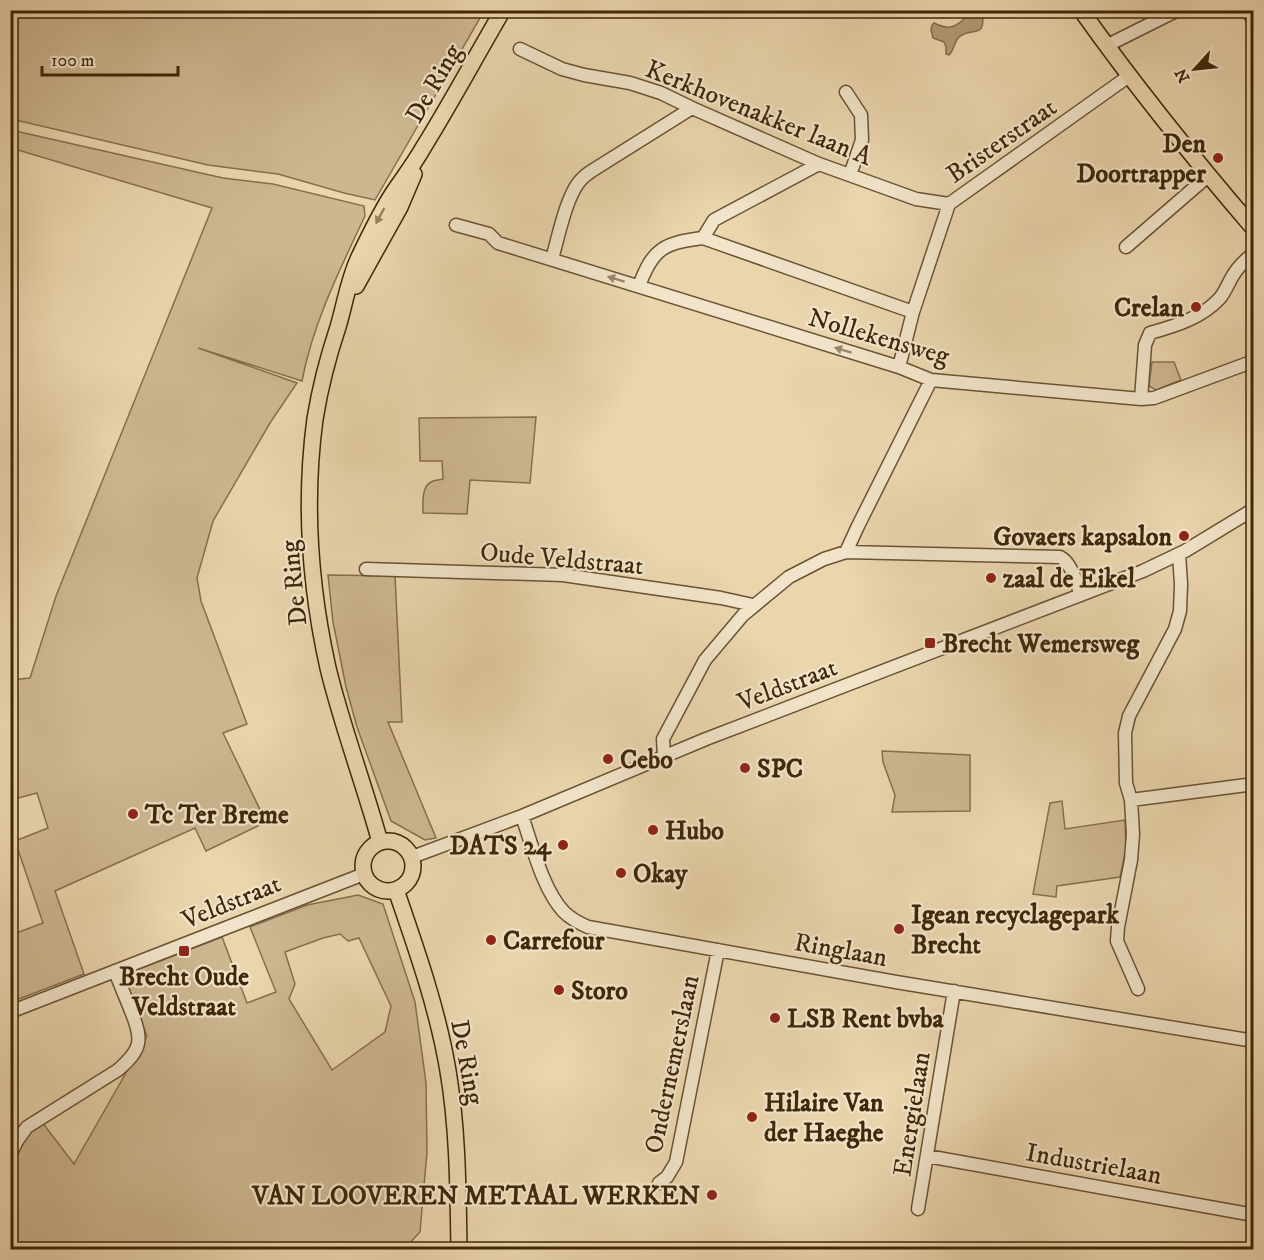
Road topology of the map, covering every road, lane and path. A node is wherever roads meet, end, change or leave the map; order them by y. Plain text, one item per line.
1 (503, 10) edge
2 (1081, 10) edge
3 (1178, 10) edge
4 (1247, 10) edge
5 (1254, 21) edge
6 (1106, 46) junction
7 (520, 49) dead end
8 (1129, 76) junction
9 (846, 92) dead end
10 (692, 108) junction
11 (819, 164) junction
12 (850, 175) junction
13 (1208, 176) junction
14 (949, 204) junction
15 (456, 225) dead end
16 (1254, 230) edge
17 (703, 238) junction
18 (1126, 247) dead end
19 (1254, 253) edge
20 (552, 259) junction
21 (639, 286) junction
22 (913, 312) junction
23 (1254, 361) edge
24 (899, 367) junction
25 (931, 380) junction
26 (1142, 399) junction
27 (1254, 509) edge
28 (846, 552) junction
29 (1179, 554) junction
30 (366, 569) dead end
31 (1081, 595) junction
32 (753, 605) junction
33 (664, 756) junction
34 (1254, 784) edge
35 (1131, 800) junction
36 (522, 816) junction
37 (380, 842) junction
38 (412, 857) junction
39 (364, 874) junction
40 (396, 890) junction
41 (718, 950) junction
42 (115, 971) junction
43 (1138, 989) dead end
44 (954, 992) junction
45 (10, 1012) edge
46 (1254, 1041) edge
47 (10, 1155) edge
48 (927, 1156) junction
49 (659, 1184) dead end
50 (918, 1209) dead end
51 (1254, 1215) edge
52 (459, 1250) edge

1 - 37 main road, De Ring
2 - 6 main road
3 - 6 street
4 - 5 street
6 - 8 main road
7 - 10 street, Kerkhovenakker laan A
8 - 13 main road
8 - 14 street, Bristerstraat
9 - 12 street
10 - 11 street, Kerkhovenakker laan A
10 - 20 street
11 - 12 street, Kerkhovenakker laan A
11 - 17 street
12 - 14 street, Kerkhovenakker laan A
13 - 16 main road
13 - 18 street
14 - 22 street, Bristerstraat
15 - 20 street, Nollekensweg
17 - 21 street
17 - 22 street
19 - 26 street
21 -> 20 street, Nollekensweg
24 -> 21 street, Nollekensweg
22 - 24 street, Bristerstraat
23 - 26 street, Nollekensweg
24 - 25 street, Nollekensweg
25 - 26 street, Nollekensweg
25 - 28 street
27 - 29 street, Veldstraat
28 - 31 street
28 - 32 street
29 - 31 street, Veldstraat
29 - 35 street
30 - 32 street, Oude Veldstraat
31 - 33 street, Veldstraat
32 - 33 street
33 - 36 street, Veldstraat
34 - 35 street
35 - 43 street
36 - 38 street, Veldstraat
36 - 41 street, Ringlaan
37 - 38 main road
37 - 39 main road
38 - 40 main road
39 - 40 main road
39 - 42 street, Veldstraat
40 - 52 main road, De Ring
41 - 44 street, Ringlaan
41 - 49 street, Ondernemerslaan
42 - 45 street, Veldstraat
42 - 47 street
44 - 46 street, Ringlaan
44 - 48 street, Energielaan
48 - 50 street, Energielaan
48 - 51 street, Industrielaan

